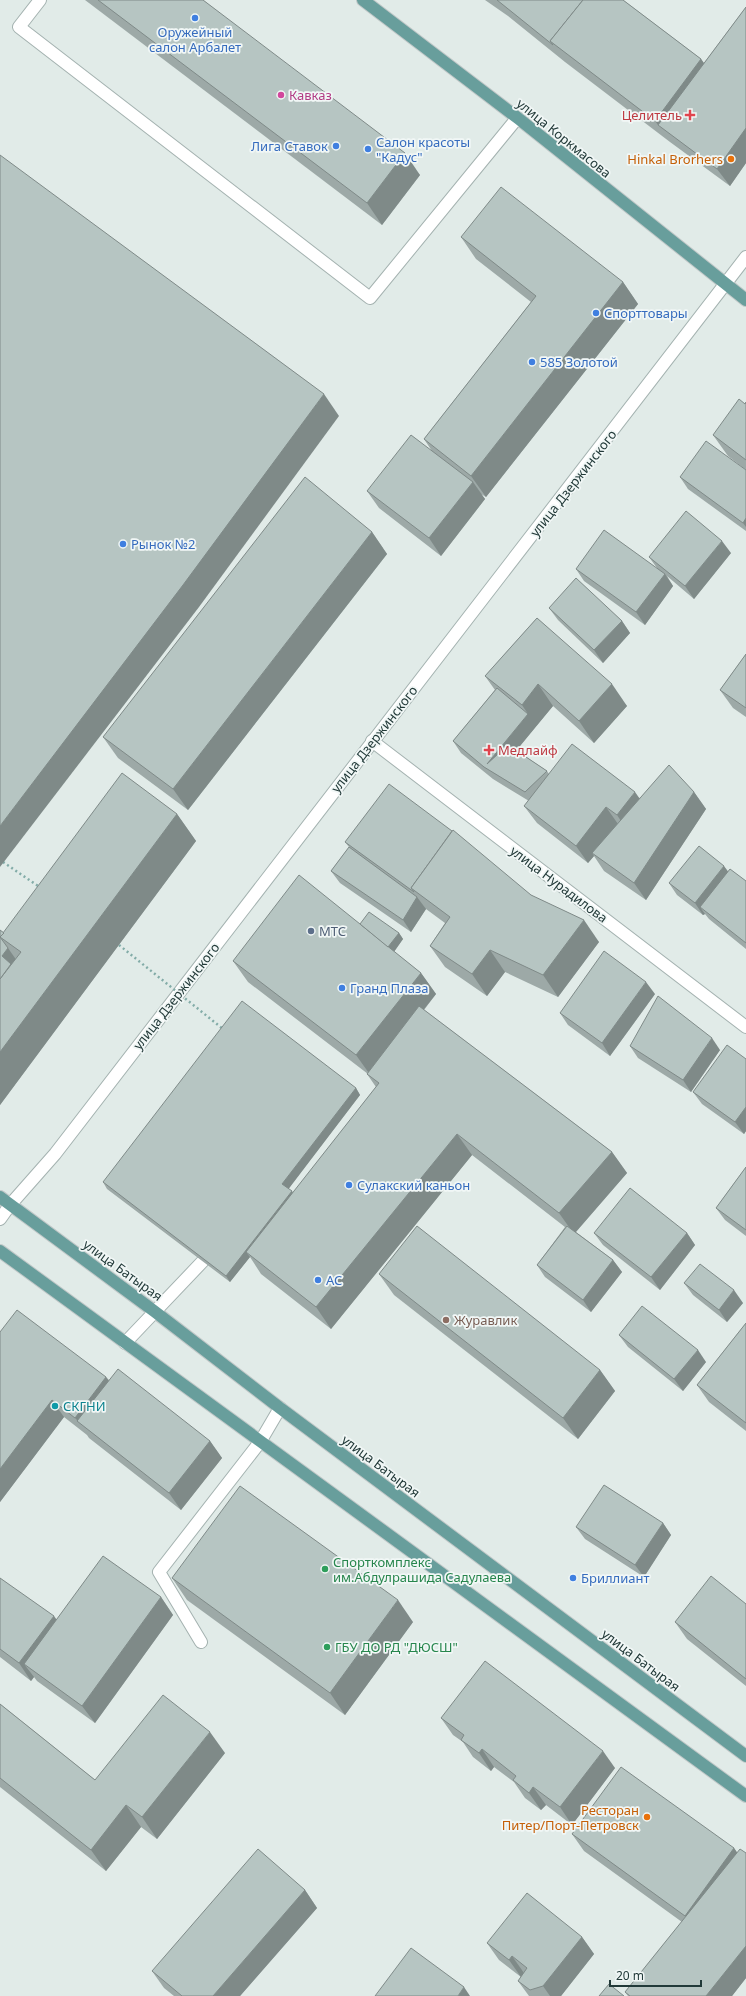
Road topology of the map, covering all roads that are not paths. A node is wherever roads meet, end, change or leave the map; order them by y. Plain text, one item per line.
1 (40, 0) edge
2 (363, 0) edge
3 (519, 119) junction
4 (746, 257) edge
5 (726, 285) junction
6 (746, 300) edge
7 (372, 741) junction
8 (746, 1028) edge
9 (5, 1201) edge
10 (0, 1220) edge
11 (0, 1251) edge
12 (203, 1261) edge
13 (154, 1311) junction
14 (125, 1343) junction
15 (280, 1408) junction
16 (260, 1442) junction
17 (202, 1642) dead end
18 (746, 1756) edge
19 (746, 1796) edge

1 - 3 street
2 - 3 main road, улица Коркмасова
3 - 5 main road, улица Коркмасова
4 - 5 street, улица Дзержинского
5 - 6 main road, улица Коркмасова
5 - 7 street, улица Дзержинского
7 - 8 street, улица Нурадилова
7 - 9 street, улица Дзержинского
9 - 10 street, улица Дзержинского
9 - 13 main road, улица Батырая
11 - 14 main road
12 - 13 street
13 - 14 street
13 - 15 main road, улица Батырая
14 - 16 main road
15 - 16 street
15 - 18 main road, улица Батырая
16 - 17 street
16 - 19 main road

